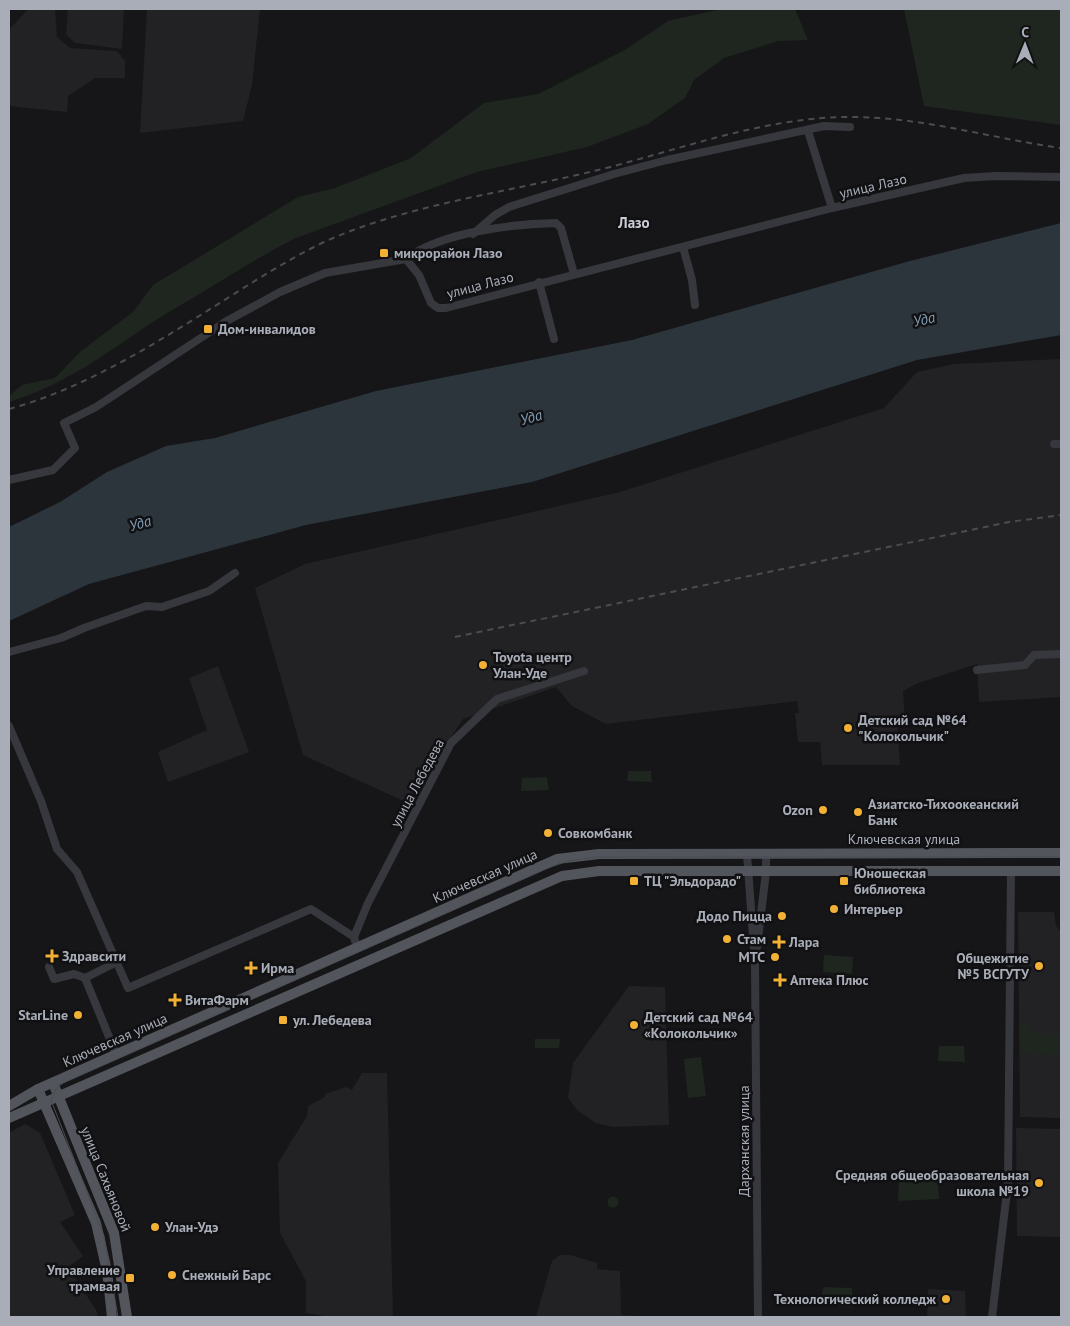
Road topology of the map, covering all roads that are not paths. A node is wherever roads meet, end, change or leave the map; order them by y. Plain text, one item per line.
1 (850, 127) dead end
2 (808, 131) junction
3 (1061, 177) edge
4 (832, 208) junction
5 (473, 234) junction
6 (683, 246) junction
7 (406, 259) junction
8 (574, 274) junction
9 (539, 282) junction
10 (695, 305) dead end
11 (554, 339) dead end
12 (9, 480) edge
13 (235, 573) dead end
14 (9, 652) edge
15 (1061, 654) edge
16 (977, 670) dead end
17 (584, 671) dead end
18 (9, 726) edge
19 (766, 853) junction
20 (1061, 853) edge
21 (748, 854) junction
22 (1011, 871) junction
23 (1061, 871) edge
24 (748, 872) junction
25 (766, 872) junction
26 (354, 937) junction
27 (357, 948) junction
28 (116, 963) junction
29 (755, 964) junction
30 (49, 968) dead end
31 (85, 978) junction
32 (116, 1054) junction
33 (46, 1086) junction
34 (58, 1096) junction
35 (43, 1103) junction
36 (9, 1106) edge
37 (9, 1118) edge
38 (114, 1233) junction
39 (99, 1237) junction
40 (112, 1317) edge
41 (127, 1317) edge
42 (758, 1317) edge
43 (992, 1317) edge

1 - 2 street
2 - 4 street
2 - 5 street
3 - 4 street, улица Лазо
4 - 6 street, улица Лазо
5 - 7 street
5 - 8 street
6 - 8 street, улица Лазо
6 - 10 street
7 - 9 street, улица Лазо
7 - 12 street
8 - 9 street, улица Лазо
9 - 11 street
13 - 14 street
15 - 16 street
17 - 26 street, улица Лебедева
18 - 28 street
19 - 20 main road, Ключевская улица
19 - 21 main road, Ключевская улица
19 - 25 street, Дарханская улица
21 - 24 street, Дарханская улица
21 - 27 main road, Ключевская улица
22 - 23 main road, Ключевская улица
22 - 25 main road, Ключевская улица
22 - 43 street
24 - 25 main road, Ключевская улица
24 - 29 street, Дарханская улица
24 - 34 main road, Ключевская улица
25 - 29 street, Дарханская улица
26 - 27 street
26 - 28 street
27 - 32 main road, Ключевская улица
28 - 31 street
29 - 42 street, Дарханская улица
30 - 31 street
31 - 32 street
32 - 33 main road, Ключевская улица
33 - 34 main road, улица Сахьяновой
33 - 35 main road, улица Сахьяновой
33 - 36 main road, Ключевская улица
34 - 35 main road, Ключевская улица
34 - 38 main road, улица Сахьяновой
35 - 37 main road, Ключевская улица
35 - 39 main road, улица Сахьяновой
38 - 39 main road
38 - 41 main road, улица Сахьяновой
39 - 40 main road, улица Сахьяновой

